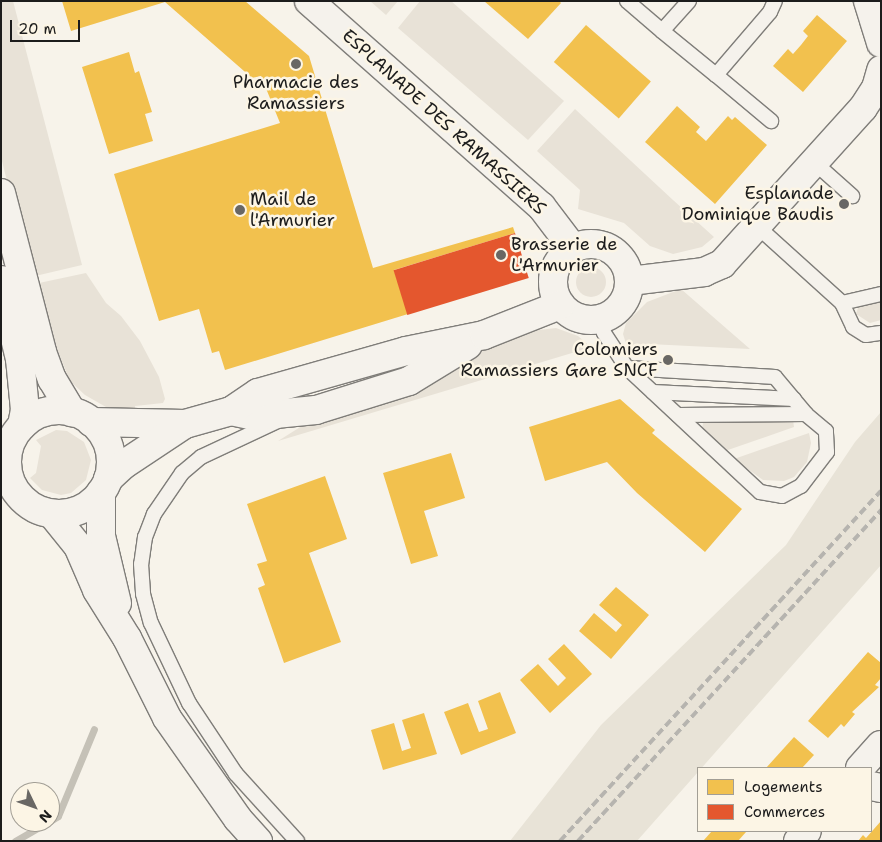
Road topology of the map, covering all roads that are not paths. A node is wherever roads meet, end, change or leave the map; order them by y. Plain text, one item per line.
1 (309, 1) edge
2 (628, 1) edge
3 (689, 1) edge
4 (775, 1) edge
5 (868, 1) edge
6 (662, 31) junction
7 (881, 44) edge
8 (881, 70) edge
9 (716, 75) junction
10 (770, 121) dead end
11 (815, 163) junction
12 (1, 193) edge
13 (852, 196) dead end
14 (758, 227) junction
15 (573, 248) junction
16 (1, 280) edge
17 (630, 282) junction
18 (881, 294) edge
19 (842, 303) junction
20 (560, 305) junction
21 (601, 319) junction
22 (881, 333) edge
23 (484, 335) junction
24 (627, 368) junction
25 (653, 392) junction
26 (794, 399) junction
27 (231, 411) junction
28 (806, 414) junction
29 (286, 415) junction
30 (678, 415) junction
31 (82, 417) junction
32 (185, 424) junction
33 (11, 441) edge
34 (104, 486) junction
35 (11, 496) edge
36 (52, 514) junction
37 (127, 638) junction
38 (881, 746) edge
39 (861, 767) edge
40 (258, 841) edge
41 (297, 841) edge

1 - 15 main road, ESPLANADE DES RAMASSIERS
2 - 6 lane
3 - 6 lane
4 - 9 lane
5 - 7 main road
6 - 9 lane
8 - 11 main road
9 - 10 lane
11 - 13 lane
11 - 14 main road
12 - 31 main road
14 - 17 main road
14 - 19 lane
15 - 17 main road
15 - 20 main road
16 - 33 main road
17 - 21 main road
18 - 19 lane
19 - 22 lane
20 - 21 main road
20 - 23 main road
21 - 24 lane
23 - 27 main road
23 - 29 main road
24 - 25 lane
24 - 26 lane
25 - 26 lane
25 - 30 lane
26 - 28 lane
27 - 29 main road
27 - 32 main road
28 - 30 lane
28 - 30 lane
29 - 41 lane
31 - 32 main road
31 - 33 main road
31 - 34 main road
32 - 34 main road
33 - 35 main road
34 - 36 main road
34 - 37 main road
35 - 36 main road
36 - 37 main road
37 - 40 main road
38 - 39 main road

